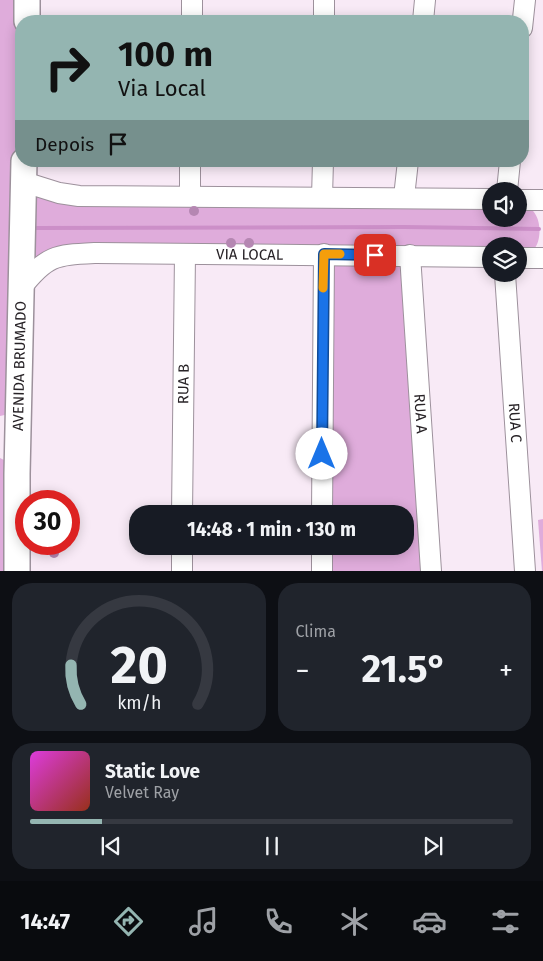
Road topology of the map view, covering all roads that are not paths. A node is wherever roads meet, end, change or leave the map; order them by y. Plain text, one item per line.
1 (27, 0) edge
2 (192, 0) edge
3 (324, 0) edge
4 (425, 0) edge
5 (525, 0) edge
6 (26, 15) edge
7 (192, 15) edge
8 (324, 15) edge
9 (424, 15) edge
10 (523, 15) edge
11 (190, 167) edge
12 (323, 167) edge
13 (407, 167) edge
14 (509, 167) edge
15 (24, 172) edge
16 (508, 182) edge
17 (190, 196) junction
18 (322, 197) junction
19 (404, 197) junction
20 (482, 199) edge
21 (184, 254) junction
22 (324, 254) junction
23 (410, 255) junction
24 (482, 257) edge
25 (506, 282) edge
26 (21, 288) junction
27 (18, 404) junction
28 (0, 422) edge
29 (0, 449) edge
30 (17, 474) junction
31 (182, 505) edge
32 (322, 505) edge
33 (182, 555) edge
34 (322, 555) edge
35 (18, 571) edge
36 (182, 571) edge
37 (322, 571) edge
38 (431, 571) edge
39 (525, 571) edge

1 - 6 main road
2 - 7 street
3 - 8 street
4 - 9 street
5 - 10 street
11 - 17 street
12 - 18 street
13 - 19 street
14 - 16 street
15 - 17 street
15 - 26 main road, AVENIDA BRUMADO
17 - 18 street
18 - 19 street
19 - 20 street
21 - 22 street, VIA LOCAL
21 - 26 street, VIA LOCAL
21 - 31 street, RUA B
22 - 23 street, VIA LOCAL
22 - 32 street
23 - 24 street, VIA LOCAL
23 - 38 street, RUA A
25 - 39 street, RUA C
26 - 27 main road, AVENIDA BRUMADO
27 - 28 main road
27 - 30 main road, AVENIDA BRUMADO
29 - 30 main road
30 - 35 main road, AVENIDA BRUMADO
33 - 36 street
34 - 37 street

